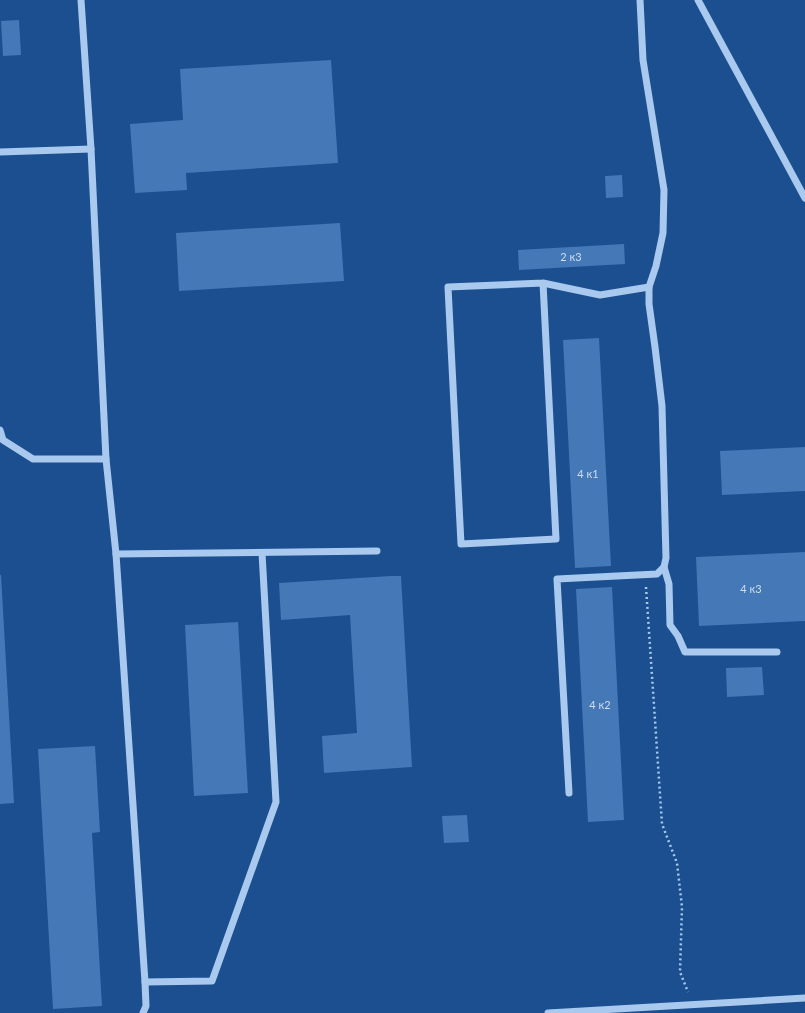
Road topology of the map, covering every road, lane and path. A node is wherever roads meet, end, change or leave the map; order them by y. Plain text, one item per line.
1 (81, 0) edge
2 (640, 0) edge
3 (698, 0) edge
4 (90, 149) junction
5 (0, 152) edge
6 (805, 198) edge
7 (543, 283) junction
8 (649, 287) junction
9 (0, 430) edge
10 (106, 459) junction
11 (377, 552) dead end
12 (262, 553) junction
13 (116, 554) junction
14 (664, 567) junction
15 (645, 574) junction
16 (777, 652) dead end
17 (568, 793) dead end
18 (145, 982) junction
19 (805, 998) edge
20 (693, 1004) junction
21 (143, 1013) edge
22 (548, 1013) edge

1 - 4 street
2 - 8 street
3 - 6 street
4 - 5 street
4 - 10 street
7 - 7 street
7 - 8 street
8 - 14 street
9 - 10 street
10 - 13 street
11 - 12 street
12 - 13 street
12 - 18 street
13 - 18 street
14 - 15 street
14 - 16 street
15 - 17 street
15 - 20 path
18 - 21 street
19 - 20 street
20 - 22 street

